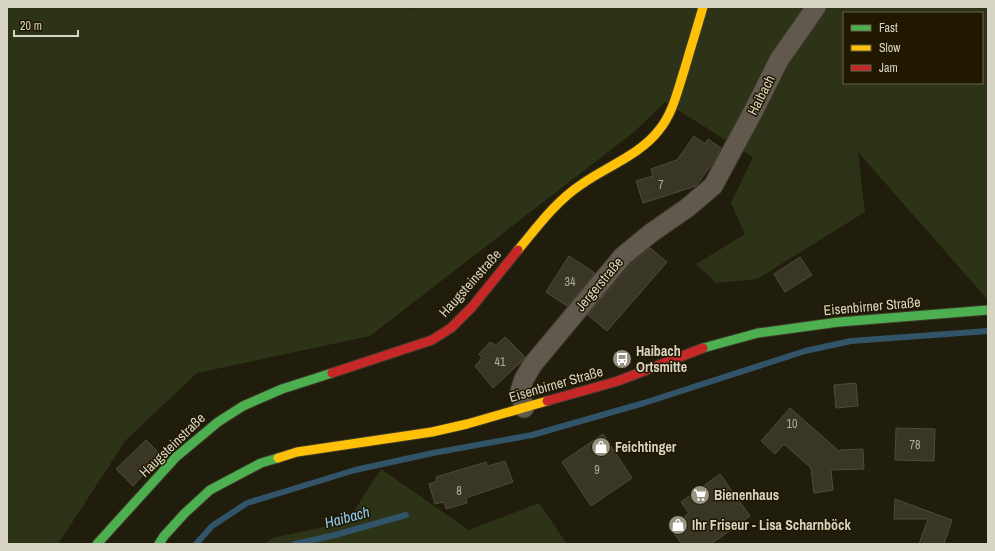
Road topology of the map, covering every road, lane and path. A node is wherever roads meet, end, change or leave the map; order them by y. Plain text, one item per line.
1 (703, 7) edge
2 (816, 7) edge
3 (713, 186) joint
4 (988, 310) edge
5 (524, 408) junction
6 (97, 544) edge
7 (159, 544) edge

1 - 6 main road, Haugsteinstraße
2 - 3 street, Haibach
3 - 5 street, Jergerstraße
4 - 5 main road, Eisenbirner Straße
5 - 7 main road, Eisenbirner Straße

